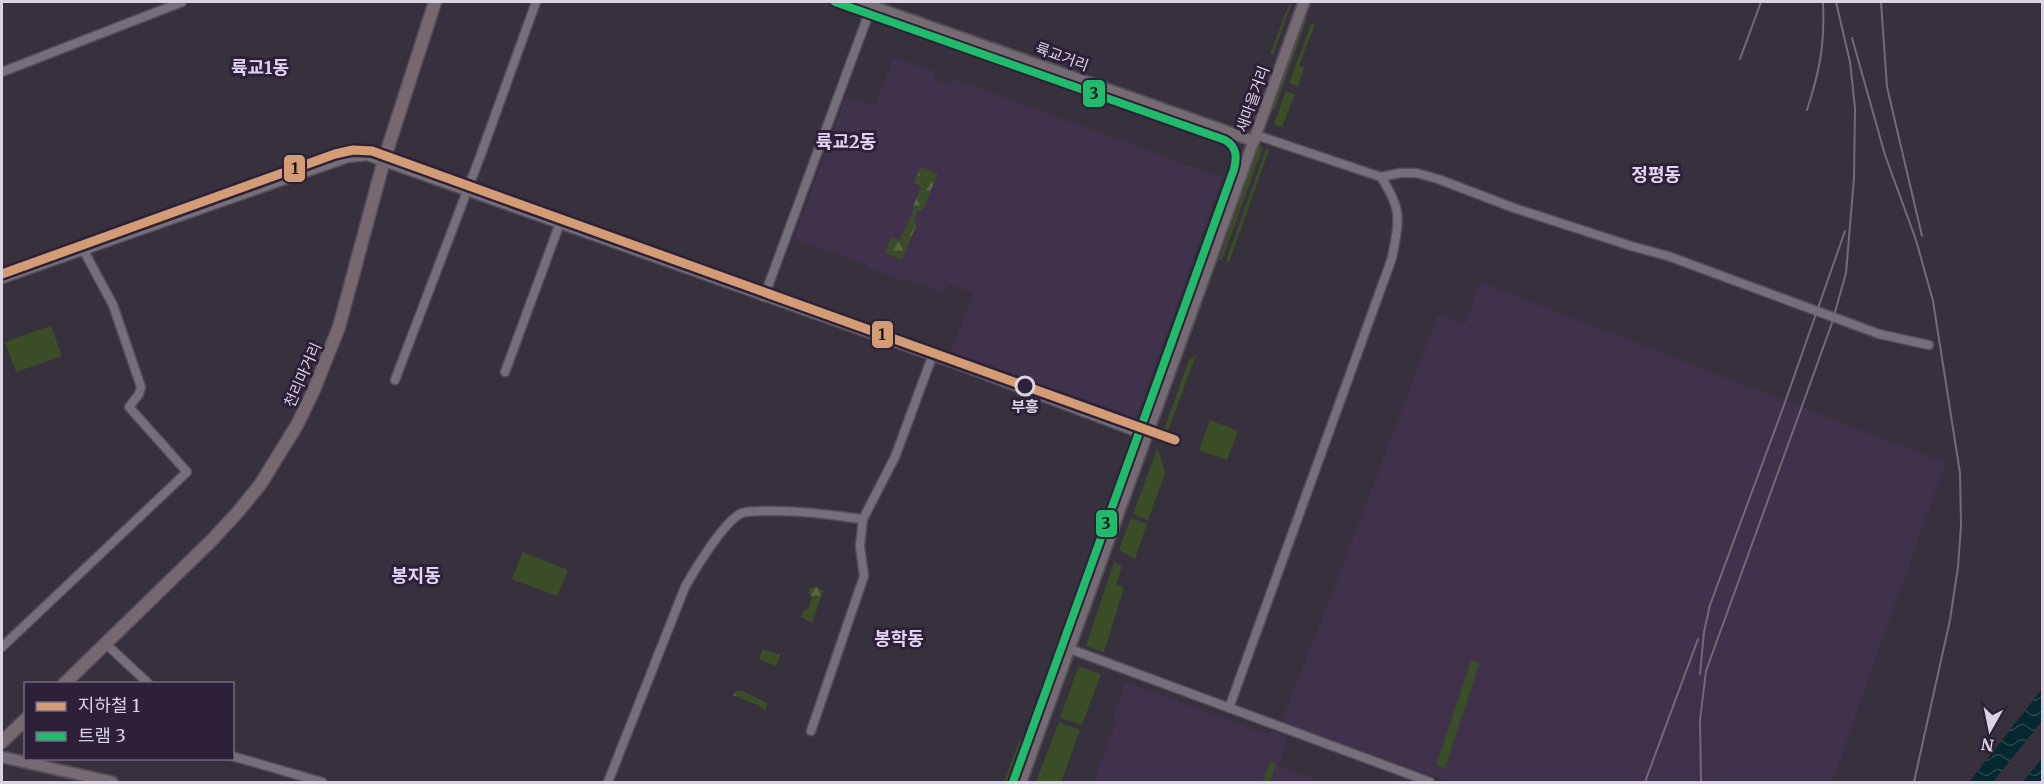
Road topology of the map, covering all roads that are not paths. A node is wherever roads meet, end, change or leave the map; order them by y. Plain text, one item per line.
1 (182, 2) edge
2 (435, 2) edge
3 (536, 2) edge
4 (860, 2) edge
5 (1304, 2) edge
6 (873, 4) edge
7 (2, 72) edge
8 (1255, 138) junction
9 (384, 160) junction
10 (1381, 177) junction
11 (467, 190) junction
12 (560, 223) junction
13 (84, 251) junction
14 (2, 279) edge
15 (764, 297) junction
16 (1929, 345) dead end
17 (932, 357) junction
18 (506, 372) dead end
19 (395, 380) dead end
20 (1147, 436) junction
21 (863, 519) junction
22 (106, 644) junction
23 (2, 647) edge
24 (1070, 649) junction
25 (66, 682) edge
26 (146, 682) edge
27 (1229, 708) junction
28 (24, 721) edge
29 (811, 731) dead end
30 (2, 742) edge
31 (2, 757) edge
32 (234, 757) edge
33 (112, 783) edge
34 (322, 783) edge
35 (608, 783) edge
36 (1021, 783) edge
37 (1430, 783) edge

1 - 7 street
2 - 9 highway, 천리마거리
3 - 11 street
4 - 6 main road, 륙교거리
5 - 8 main road, 새마을거리
6 - 8 main road, 륙교거리
6 - 15 street
8 - 10 street
8 - 20 main road, 새마을거리
9 - 11 street
9 - 13 street
9 - 22 highway, 천리마거리
10 - 16 street
10 - 27 street
11 - 12 street
11 - 19 street
12 - 15 street
12 - 18 street
13 - 14 street
13 - 23 street
15 - 17 street
17 - 20 street
17 - 21 street
20 - 24 main road, 새마을거리
21 - 29 street
21 - 35 street
22 - 25 highway, 천리마거리
22 - 26 street
24 - 27 street
24 - 36 main road, 새마을거리
27 - 37 street
28 - 30 highway
31 - 33 main road
32 - 34 street

